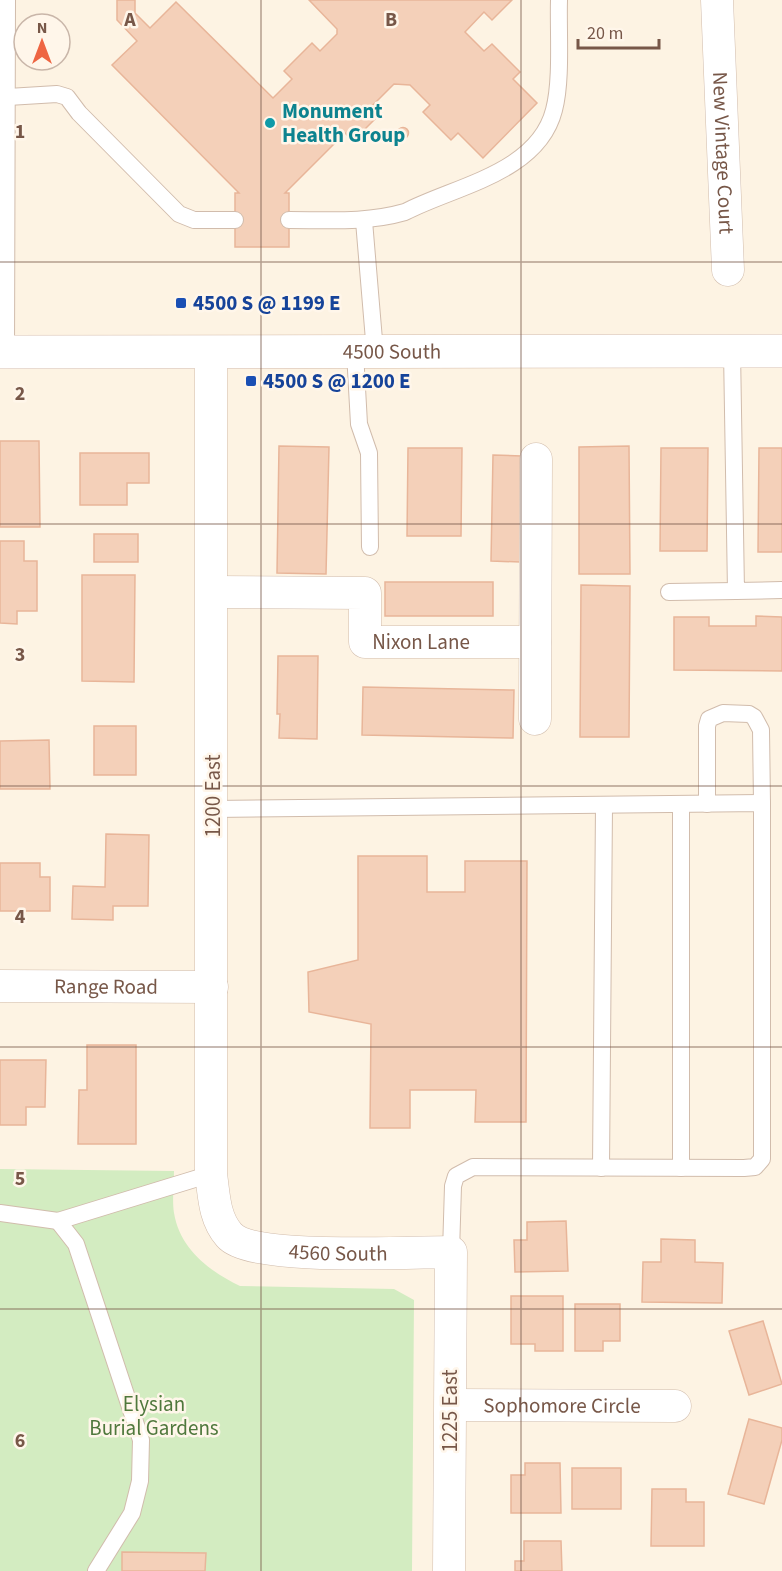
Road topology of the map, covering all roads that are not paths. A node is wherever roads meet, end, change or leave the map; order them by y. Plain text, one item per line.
1 (7, 0) edge
2 (559, 0) edge
3 (717, 0) edge
4 (8, 97) junction
5 (235, 220) dead end
6 (289, 220) dead end
7 (364, 221) junction
8 (728, 270) dead end
9 (732, 351) junction
10 (782, 351) edge
11 (3, 352) edge
12 (211, 352) junction
13 (365, 352) junction
14 (536, 459) dead end
15 (370, 547) dead end
16 (782, 590) edge
17 (736, 591) junction
18 (212, 592) junction
19 (669, 592) dead end
20 (535, 642) junction
21 (535, 718) dead end
22 (762, 803) junction
23 (681, 804) junction
24 (707, 804) junction
25 (604, 806) junction
26 (213, 809) junction
27 (0, 986) edge
28 (212, 987) junction
29 (601, 1168) junction
30 (681, 1168) junction
31 (211, 1174) junction
32 (0, 1214) edge
33 (58, 1221) junction
34 (230, 1236) joint
35 (451, 1251) junction
36 (451, 1405) junction
37 (675, 1406) dead end
38 (96, 1571) edge
39 (449, 1571) edge

1 - 4 lane
2 - 7 lane
3 - 8 street, New Vintage Court
4 - 5 lane
4 - 11 lane
6 - 7 lane
7 - 13 lane
9 - 10 main road, 4500 South
9 - 13 main road, 4500 South
9 - 17 lane
11 - 12 main road, 4500 South
12 - 13 main road, 4500 South
12 - 18 street, 1200 East
13 - 15 lane
14 - 20 street
16 - 17 lane
17 - 19 lane
18 - 20 street, Nixon Lane
18 - 26 street, 1200 East
20 - 21 street
22 - 24 lane
22 - 24 lane
22 - 30 lane
23 - 24 lane
23 - 25 lane
23 - 30 lane
25 - 26 lane
25 - 29 lane
26 - 28 street, 1200 East
27 - 28 street, Range Road
28 - 31 street, 1200 East
29 - 30 lane
29 - 35 lane
31 - 33 lane
31 - 34 street, 1200 East
32 - 33 lane
33 - 38 lane
34 - 35 street, 4560 South
35 - 36 street, 1225 East
36 - 37 street, Sophomore Circle
36 - 39 street, 1225 East

